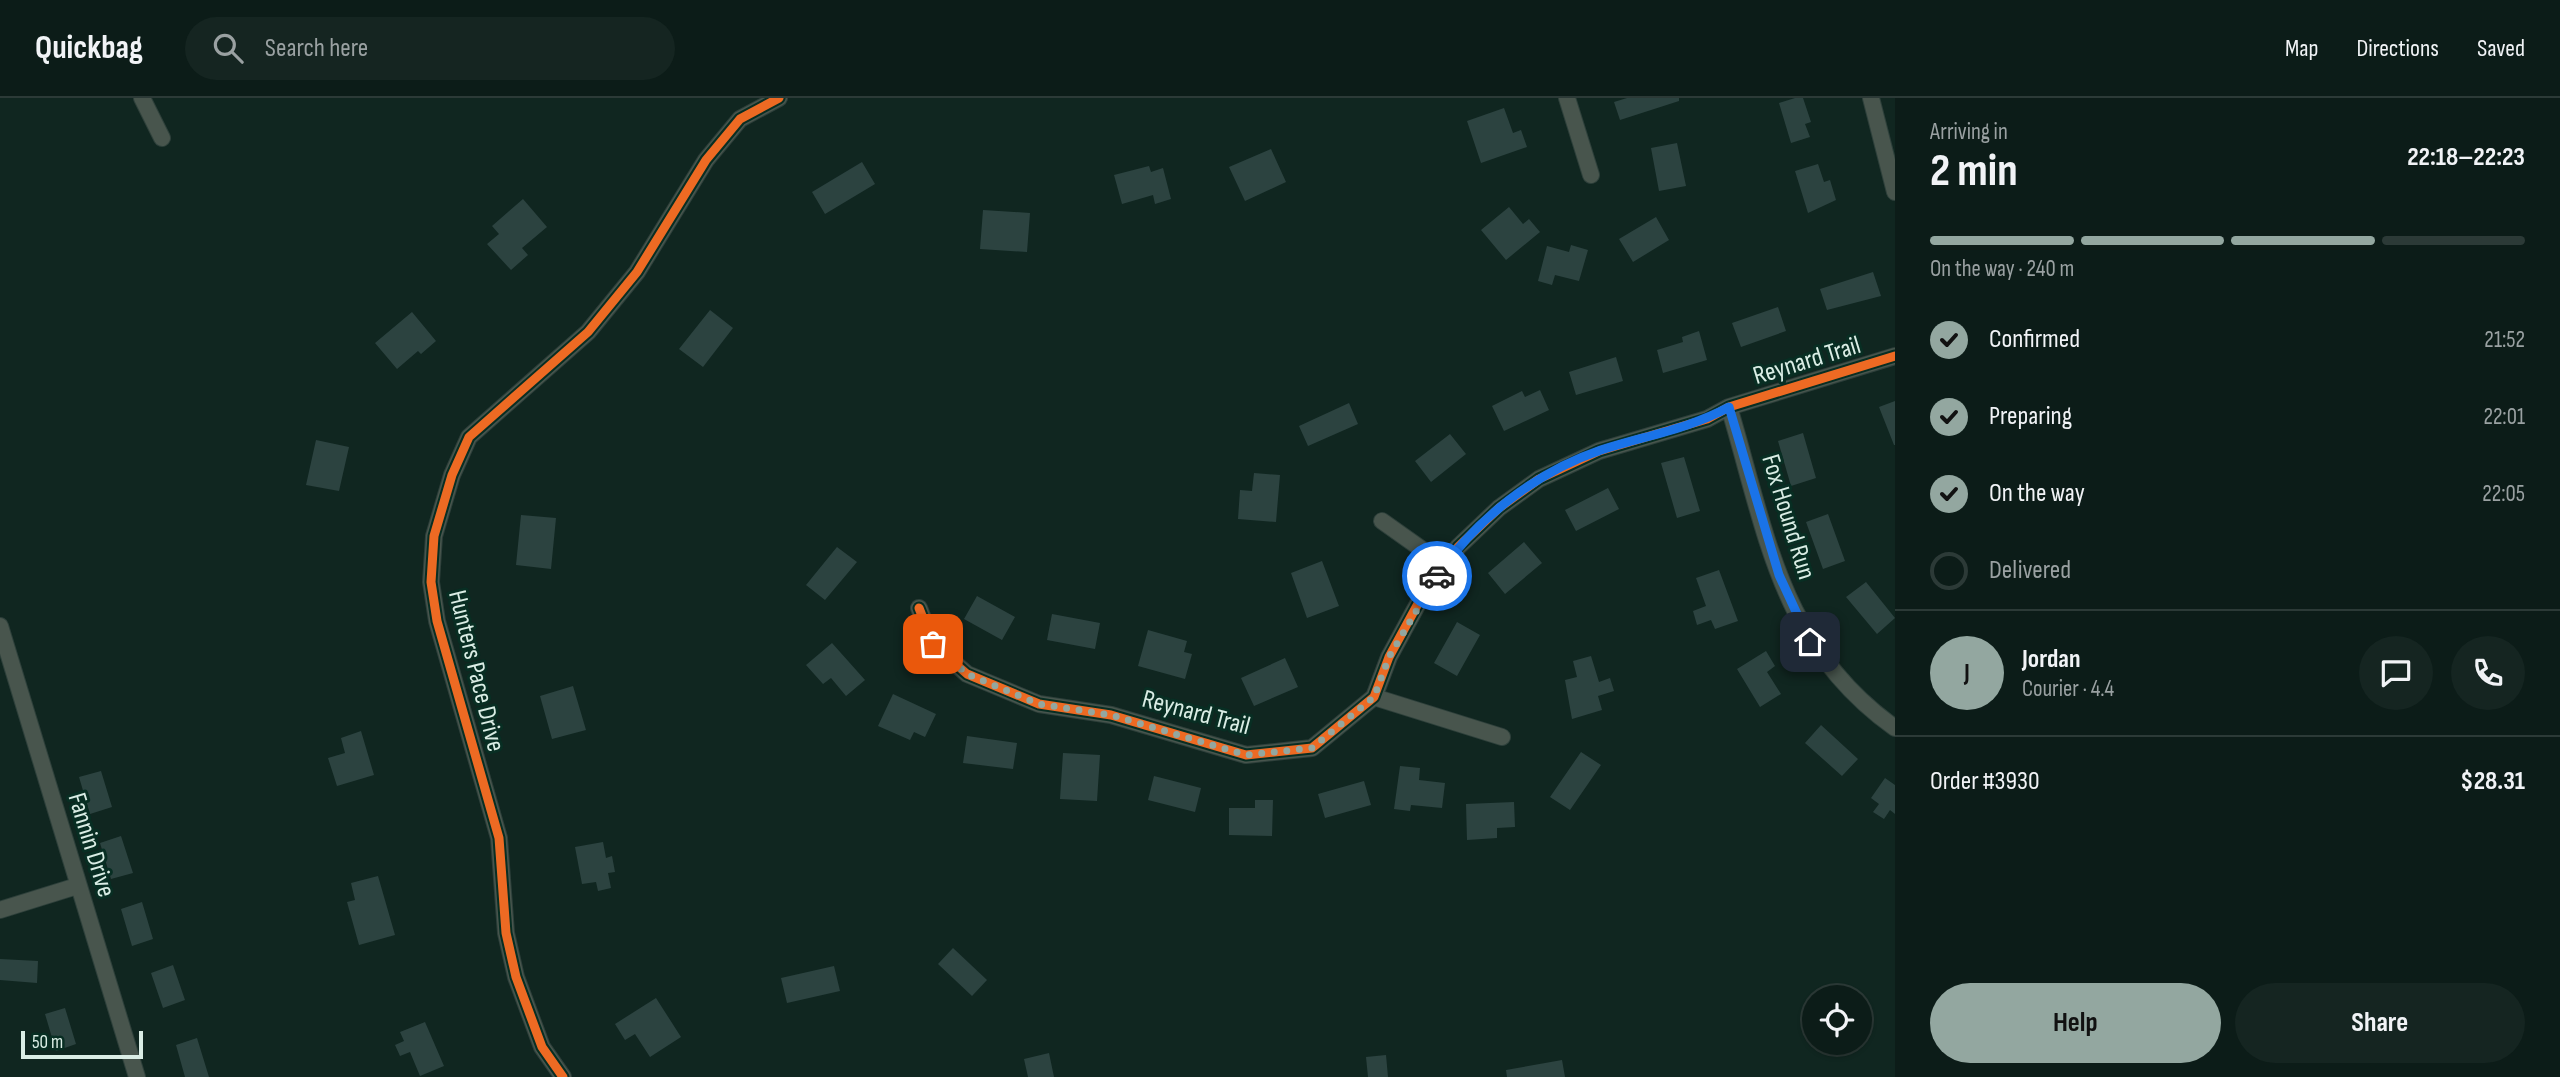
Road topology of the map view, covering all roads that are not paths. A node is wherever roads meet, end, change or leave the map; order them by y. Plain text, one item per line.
1 (142, 98) edge
2 (779, 98) edge
3 (1567, 98) edge
4 (1871, 98) edge
5 (162, 138) dead end
6 (1591, 174) dead end
7 (1895, 192) edge
8 (1895, 356) edge
9 (1729, 407) junction
10 (1382, 521) dead end
11 (1444, 565) junction
12 (919, 608) dead end
13 (1, 635) edge
14 (1374, 697) junction
15 (1895, 728) edge
16 (1502, 737) dead end
17 (77, 886) junction
18 (0, 910) edge
19 (137, 1077) edge
20 (563, 1077) edge

1 - 5 street
2 - 20 street, Hunters Pace Drive
3 - 6 street
4 - 7 street
8 - 9 street, Reynard Trail
9 - 11 street, Reynard Trail
9 - 15 street, Fox Hound Run
10 - 11 street
11 - 14 street, Reynard Trail
12 - 14 street, Reynard Trail
13 - 17 street, Fannin Drive
14 - 16 street
17 - 18 street
17 - 19 street, Fannin Drive

